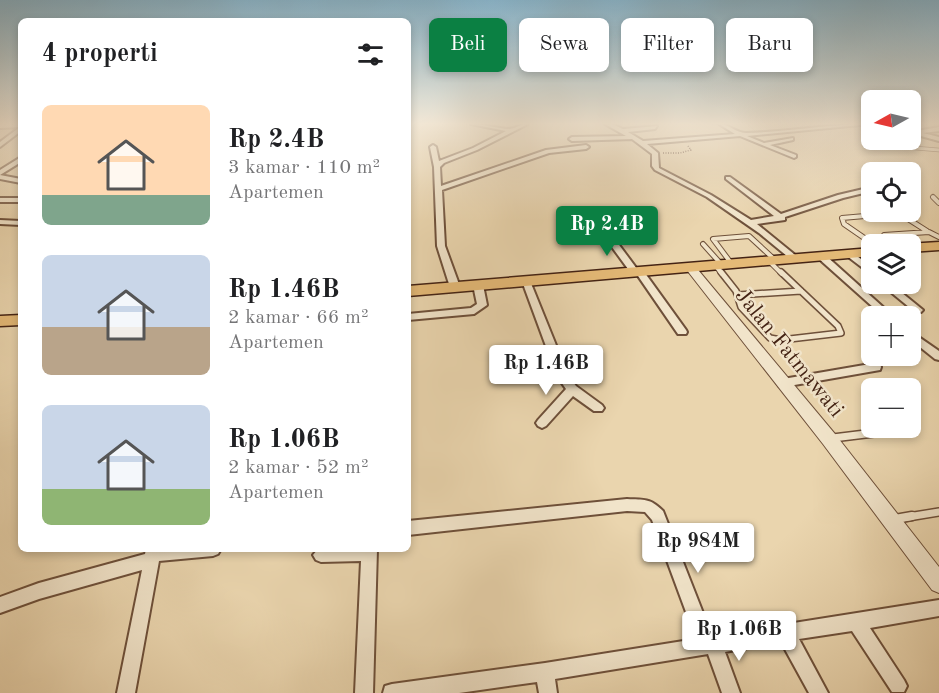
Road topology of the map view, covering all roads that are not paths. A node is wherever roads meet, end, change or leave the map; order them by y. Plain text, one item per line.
1 (435, 156) edge
2 (457, 156) edge
3 (533, 156) edge
4 (655, 156) edge
5 (18, 161) edge
6 (437, 167) junction
7 (0, 175) edge
8 (728, 178) dead end
9 (12, 181) junction
10 (18, 181) edge
11 (0, 186) edge
12 (439, 189) junction
13 (861, 191) edge
14 (933, 197) dead end
15 (0, 200) edge
16 (18, 200) edge
17 (939, 203) edge
18 (861, 216) edge
19 (782, 218) junction
20 (0, 222) edge
21 (914, 222) edge
22 (18, 223) edge
23 (750, 223) junction
24 (602, 228) dead end
25 (929, 232) junction
26 (899, 234) edge
27 (861, 236) edge
28 (703, 244) dead end
29 (937, 245) edge
30 (921, 247) edge
31 (861, 253) edge
32 (850, 254) junction
33 (821, 256) junction
34 (796, 259) junction
35 (772, 260) junction
36 (861, 263) edge
37 (722, 264) junction
38 (690, 267) junction
39 (636, 271) junction
40 (525, 281) junction
41 (478, 285) junction
42 (455, 287) junction
43 (411, 291) edge
44 (801, 291) junction
45 (898, 294) edge
46 (738, 295) junction
47 (877, 306) edge
48 (913, 306) edge
49 (411, 317) edge
50 (18, 320) edge
51 (0, 321) edge
52 (682, 332) dead end
53 (921, 342) edge
54 (939, 356) edge
55 (876, 367) dead end
56 (783, 383) junction
57 (572, 389) junction
58 (598, 408) dead end
59 (542, 423) dead end
60 (861, 435) edge
61 (829, 439) junction
62 (939, 512) edge
63 (890, 519) junction
64 (411, 528) edge
65 (177, 552) edge
66 (369, 552) edge
67 (153, 554) edge
68 (321, 555) dead end
69 (939, 583) edge
70 (0, 605) edge
71 (939, 608) edge
72 (856, 621) junction
73 (785, 632) junction
74 (710, 644) junction
75 (546, 672) junction
76 (898, 686) dead end
77 (126, 693) edge
78 (364, 693) edge
79 (392, 693) edge
80 (548, 693) edge
81 (731, 693) edge
82 (819, 693) edge

1 - 6 street
2 - 6 street
3 - 12 street
4 - 23 street
5 - 7 street
6 - 12 street
7 - 9 street
8 - 19 street
9 - 10 street
9 - 11 street
12 - 42 street
13 - 19 street
14 - 17 lane
15 - 16 street
18 - 27 lane
19 - 23 street
20 - 22 street
21 - 25 lane
23 - 34 street
24 - 39 street
25 - 26 lane
25 - 29 lane
28 - 37 lane
29 - 30 highway
31 - 32 highway
32 - 33 highway
32 - 36 street
33 - 34 highway
33 - 47 street
34 - 35 highway
35 - 37 highway
35 - 37 lane
35 - 44 lane
37 - 38 highway
37 - 46 lane
38 - 39 highway
38 - 56 street, Jalan Fatmawati
39 - 40 highway
39 - 52 street
40 - 41 highway
40 - 57 street
41 - 42 highway
41 - 49 street
42 - 43 highway
44 - 46 lane
44 - 46 lane
45 - 48 street
50 - 51 highway
53 - 54 street
55 - 56 street
56 - 61 street, Jalan Fatmawati
57 - 58 street
57 - 59 street
60 - 61 lane
61 - 63 street, Jalan Fatmawati
62 - 63 lane
63 - 69 street, Jalan Fatmawati
64 - 74 street
65 - 67 street
66 - 68 street
66 - 78 street
67 - 70 street
67 - 77 street
71 - 72 street
72 - 73 street
72 - 76 street
73 - 74 street
73 - 82 street
74 - 75 street
74 - 81 street
75 - 79 street
75 - 80 street

